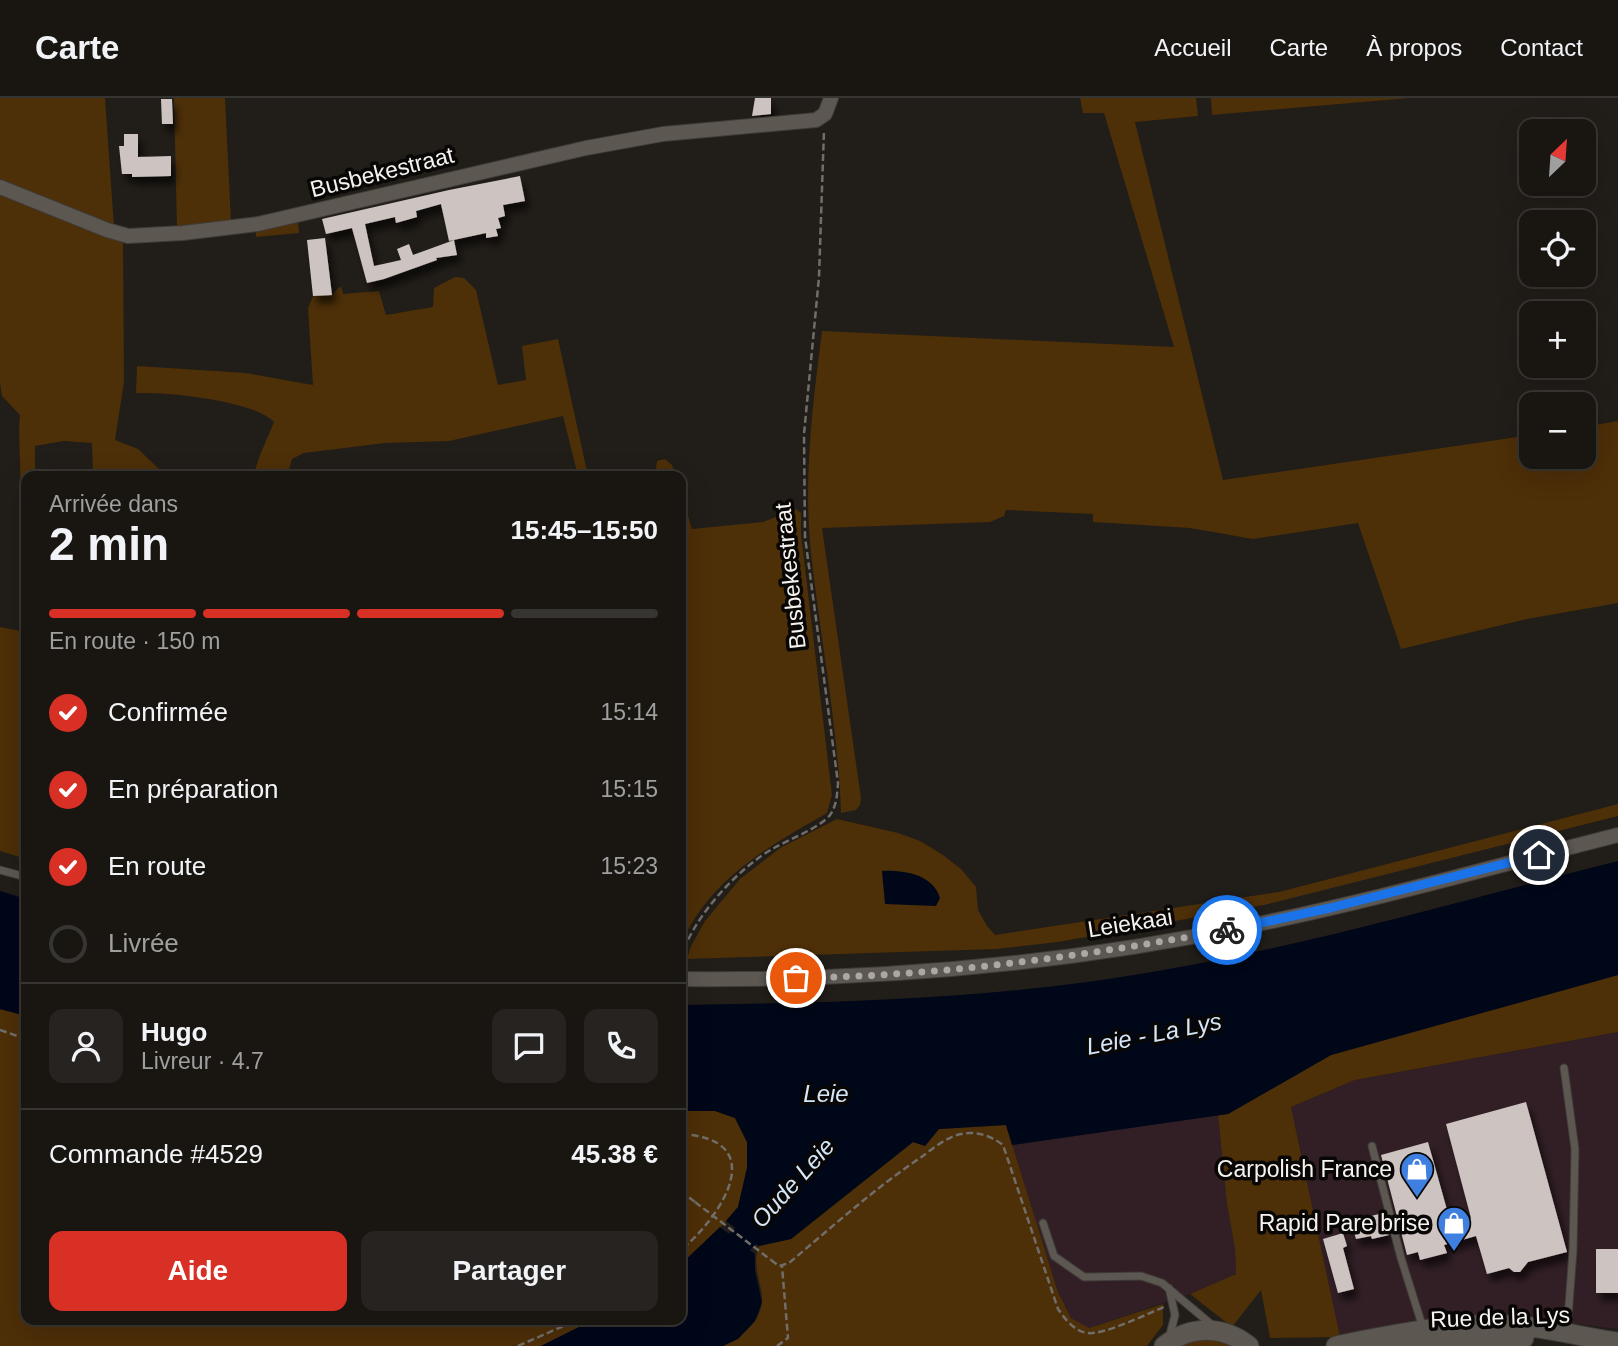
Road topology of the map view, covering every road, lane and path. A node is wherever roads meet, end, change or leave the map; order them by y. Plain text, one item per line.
1 (831, 98) edge
2 (822, 118) junction
3 (0, 187) edge
4 (1618, 835) edge
5 (0, 870) edge
6 (21, 876) edge
7 (686, 947) edge
8 (686, 979) edge
9 (0, 1030) edge
10 (21, 1037) edge
11 (1564, 1068) dead end
12 (686, 1135) edge
13 (1372, 1146) dead end
14 (686, 1195) edge
15 (1043, 1223) dead end
16 (686, 1245) edge
17 (782, 1266) junction
18 (1169, 1288) junction
19 (1173, 1304) junction
20 (566, 1325) edge
21 (1423, 1328) junction
22 (1225, 1332) junction
23 (1519, 1337) edge
24 (1573, 1338) junction
25 (1614, 1341) edge
26 (518, 1346) edge
27 (777, 1346) edge
28 (1164, 1346) edge
29 (1249, 1346) edge
30 (1336, 1346) edge
31 (1391, 1346) edge

1 - 2 street
2 - 3 street, Busbekestraat
2 - 7 path, Busbekestraat
4 - 8 street, Leiekaai
5 - 6 lane
9 - 10 path
11 - 24 lane
12 - 16 path
13 - 21 lane
14 - 17 path, bridge
15 - 18 lane
17 - 19 path
17 - 27 path
18 - 19 lane
18 - 22 lane
19 - 28 lane
20 - 26 path
21 - 23 main road, Rue de la Lys
21 - 30 main road, Rue de la Lys
22 - 28 main road
22 - 29 main road
23 - 24 main road, Rue de la Lys
23 - 24 main road, Rue de la Lys
23 - 31 main road, Rue de la Lys
24 - 25 main road, Rue de la Lys

